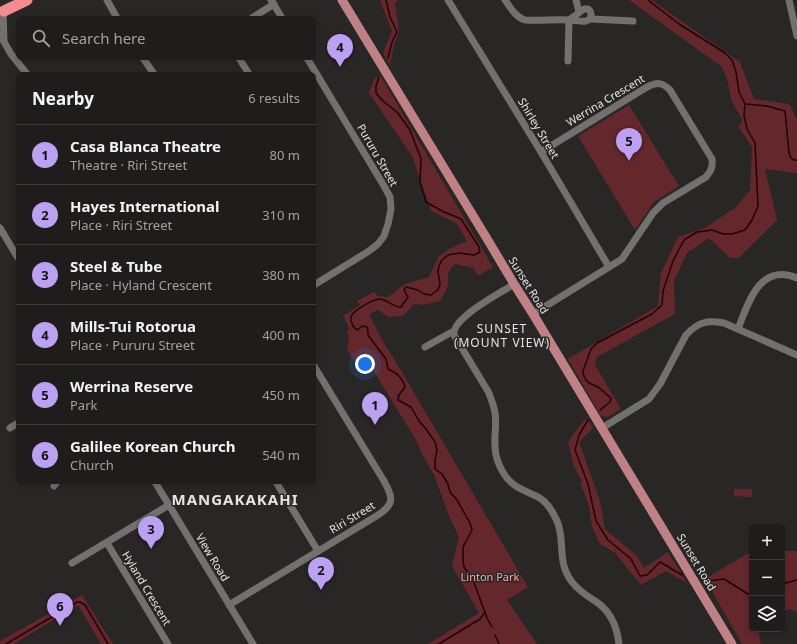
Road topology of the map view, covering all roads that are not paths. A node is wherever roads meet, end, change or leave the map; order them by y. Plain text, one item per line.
1 (27, 0) edge
2 (107, 0) edge
3 (342, 0) edge
4 (448, 0) edge
5 (505, 0) edge
6 (576, 0) edge
7 (789, 0) edge
8 (273, 2) edge
9 (3, 9) edge
10 (579, 12) junction
11 (116, 16) edge
12 (255, 16) edge
13 (281, 16) edge
14 (590, 19) junction
15 (569, 20) junction
16 (633, 20) dead end
17 (0, 35) edge
18 (797, 36) edge
19 (4, 43) junction
20 (144, 60) edge
21 (240, 60) edge
22 (307, 60) edge
23 (568, 61) dead end
24 (25, 72) edge
25 (153, 72) edge
26 (248, 72) edge
27 (315, 72) edge
28 (316, 74) edge
29 (541, 152) junction
30 (0, 228) edge
31 (16, 255) edge
32 (609, 267) junction
33 (797, 278) edge
34 (316, 284) edge
35 (514, 284) junction
36 (533, 314) junction
37 (738, 328) junction
38 (454, 332) junction
39 (425, 347) dead end
40 (797, 355) edge
41 (316, 369) edge
42 (16, 424) edge
43 (10, 428) dead end
44 (602, 428) junction
45 (156, 484) edge
46 (277, 484) edge
47 (169, 505) junction
48 (107, 543) junction
49 (318, 550) junction
50 (72, 563) dead end
51 (229, 605) junction
52 (168, 644) edge
53 (253, 644) edge
54 (619, 644) edge
55 (732, 644) edge

1 - 9 highway
2 - 11 street
3 - 35 main road, Sunset Road
4 - 29 street, Shirley Street
5 - 15 street
6 - 10 street
7 - 18 street
8 - 12 street
8 - 13 street
9 - 19 street
10 - 14 street
10 - 15 street
14 - 15 street
14 - 16 street
15 - 23 street
17 - 19 street
19 - 24 street
20 - 25 street
21 - 26 street
22 - 27 street, Pururu Street
28 - 34 street, Pururu Street
29 - 32 street, Shirley Street
29 - 32 street, Werrina Crescent
30 - 31 street
32 - 36 street, Werrina Crescent
33 - 37 street
35 - 36 main road, Sunset Road
35 - 38 street
36 - 44 main road, Sunset Road
37 - 40 street
37 - 44 street
38 - 39 street
38 - 54 street
41 - 49 street, Riri Street
42 - 43 street
44 - 55 main road, Sunset Road
45 - 47 street, View Road
46 - 49 street
47 - 48 street
47 - 51 street, View Road
48 - 50 street
48 - 52 street, Hyland Crescent
49 - 51 street, Riri Street
51 - 53 street, View Road

